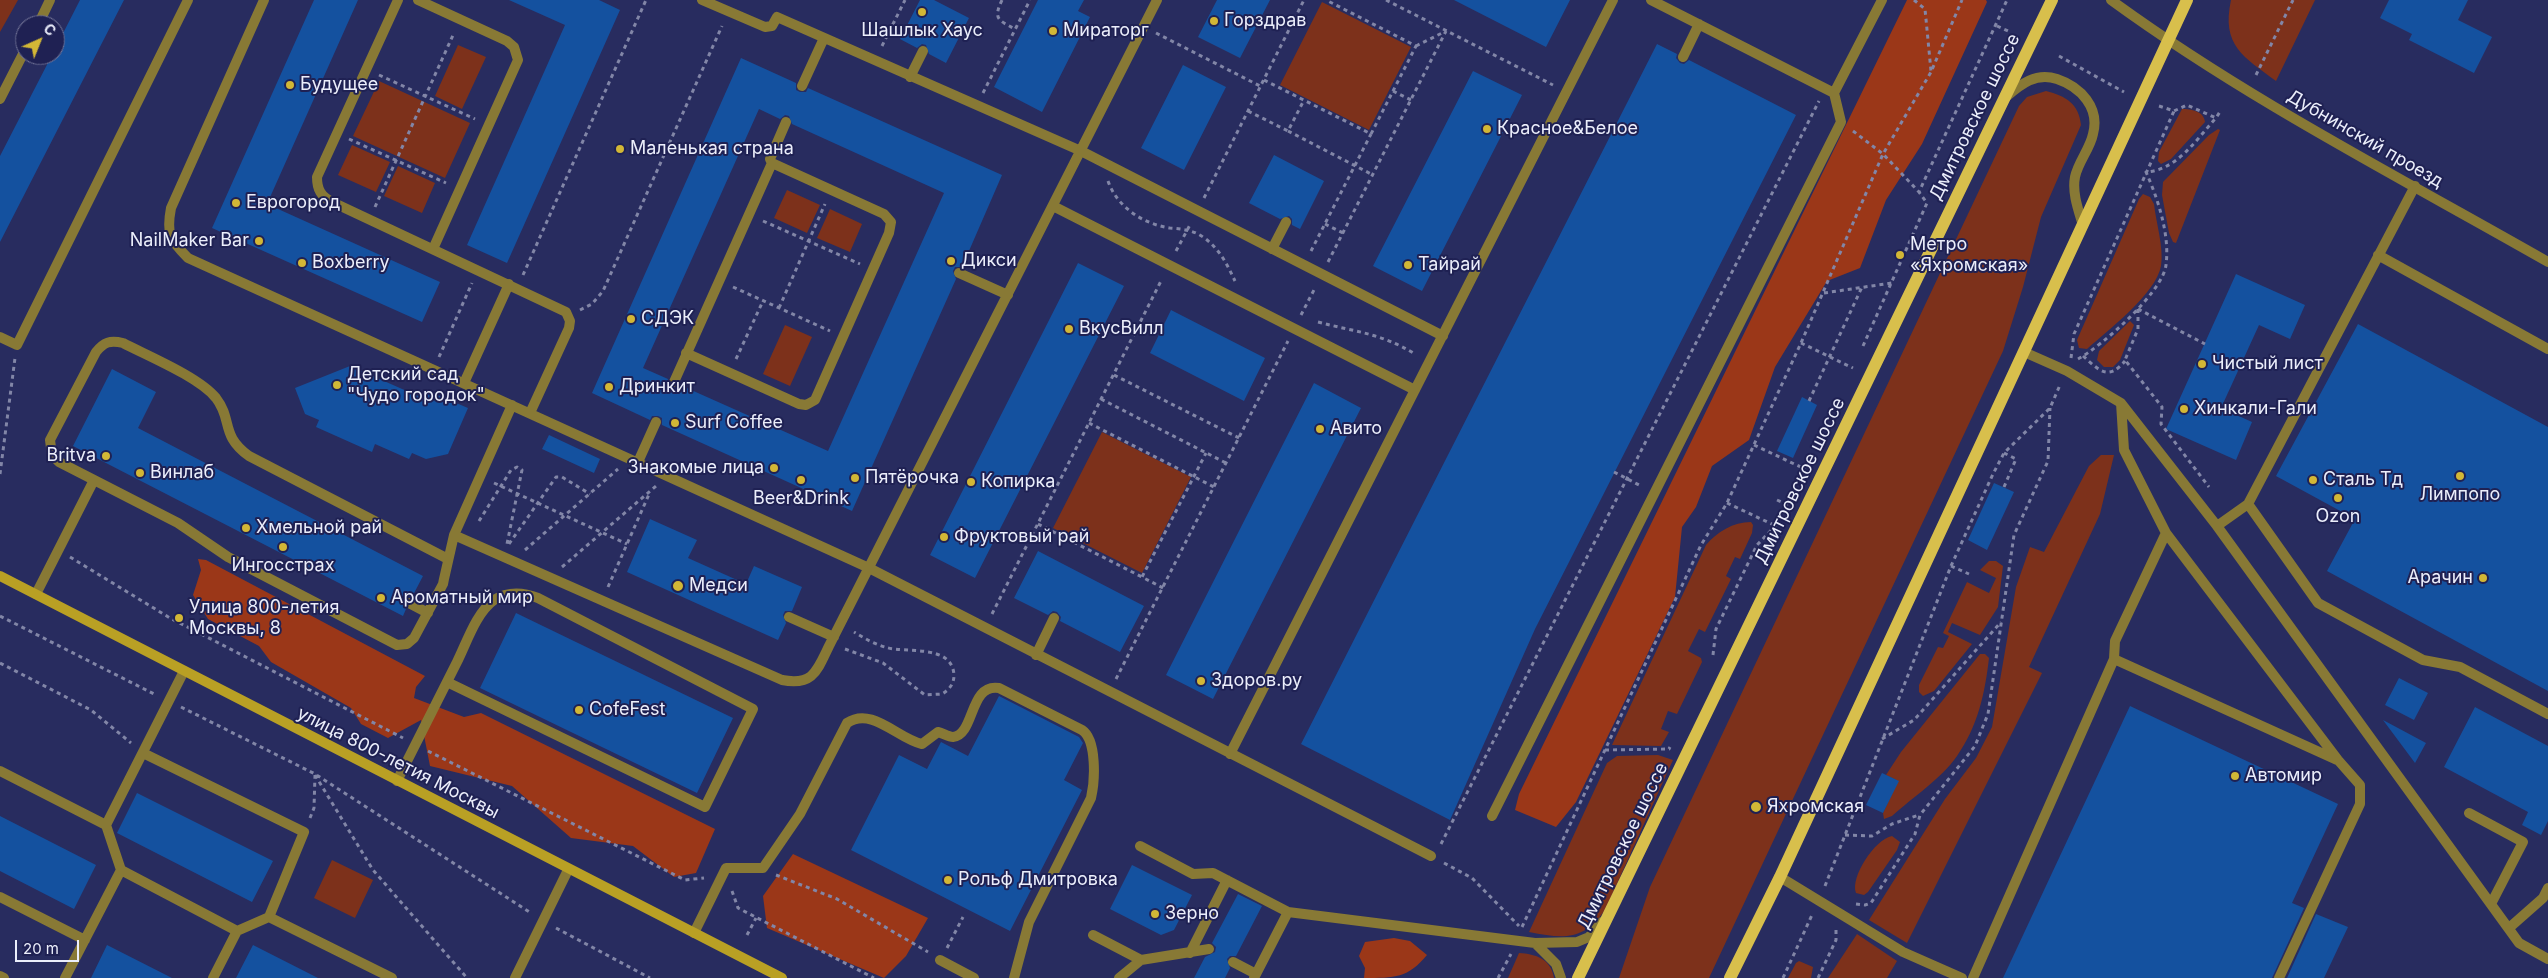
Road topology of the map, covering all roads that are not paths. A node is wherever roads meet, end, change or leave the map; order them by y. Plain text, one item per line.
1 (50, 0) edge
2 (188, 0) edge
3 (264, 0) edge
4 (398, 0) edge
5 (418, 0) edge
6 (702, 0) edge
7 (1158, 0) edge
8 (1613, 0) edge
9 (1651, 0) edge
10 (1882, 0) edge
11 (2052, 0) edge
12 (2111, 0) edge
13 (2187, 0) edge
14 (43, 15) edge
15 (1699, 24) junction
16 (824, 38) junction
17 (2168, 41) junction
18 (923, 51) dead end
19 (1683, 57) dead end
20 (15, 64) edge
21 (910, 77) junction
22 (5, 78) edge
23 (802, 86) dead end
24 (1830, 91) junction
25 (0, 99) edge
26 (2002, 101) junction
27 (786, 122) dead end
28 (1081, 151) junction
29 (772, 163) junction
30 (2414, 186) junction
31 (1053, 206) junction
32 (1286, 222) dead end
33 (2082, 222) junction
34 (433, 249) junction
35 (1272, 249) junction
36 (2378, 255) junction
37 (2548, 262) edge
38 (959, 273) dead end
39 (509, 284) junction
40 (1008, 294) junction
41 (1442, 336) junction
42 (0, 337) edge
43 (2548, 349) edge
44 (2024, 352) junction
45 (686, 353) junction
46 (674, 382) dead end
47 (464, 383) junction
48 (1415, 390) junction
49 (2121, 403) junction
50 (512, 405) junction
51 (530, 413) junction
52 (656, 422) dead end
53 (634, 461) junction
54 (94, 480) junction
55 (2248, 504) junction
56 (2217, 526) junction
57 (2166, 533) junction
58 (454, 535) junction
59 (448, 559) junction
60 (869, 568) junction
61 (0, 576) edge
62 (36, 594) junction
63 (409, 603) dead end
64 (428, 613) junction
65 (789, 617) dead end
66 (1054, 618) dead end
67 (832, 642) junction
68 (1036, 654) junction
69 (2114, 659) junction
70 (184, 671) junction
71 (447, 682) junction
72 (2548, 714) edge
73 (143, 753) junction
74 (1230, 754) junction
75 (2338, 760) junction
76 (0, 771) edge
77 (397, 781) junction
78 (2469, 813) dead end
79 (1492, 816) dead end
80 (106, 825) junction
81 (1140, 846) dead end
82 (1434, 853) road end
83 (122, 870) junction
84 (568, 870) junction
85 (1780, 876) junction
86 (1227, 880) junction
87 (2548, 888) edge
88 (0, 897) edge
89 (2545, 899) edge
90 (2491, 904) junction
91 (1288, 912) junction
92 (1611, 912) junction
93 (269, 917) junction
94 (2508, 928) junction
95 (237, 931) junction
96 (694, 934) junction
97 (1093, 935) dead end
98 (85, 940) junction
99 (1535, 943) junction
100 (1209, 949) dead end
101 (1190, 953) junction
102 (2548, 959) edge
103 (940, 960) road end
104 (1142, 960) junction
105 (1233, 962) dead end
106 (0, 976) edge
107 (1255, 976) edge
108 (4, 978) edge
109 (65, 978) edge
110 (213, 978) edge
111 (392, 978) edge
112 (515, 978) edge
113 (782, 978) edge
114 (974, 978) edge
115 (1014, 978) edge
116 (1119, 978) edge
117 (1561, 978) edge
118 (1578, 978) edge
119 (1730, 978) edge
120 (1962, 978) edge
121 (1973, 978) edge
122 (2279, 978) edge

1 - 14 street
2 - 42 street
3 - 47 street
4 - 34 street
5 - 34 street
6 - 16 street
7 - 28 street
8 - 41 street
9 - 15 street
10 - 24 street
11 - 26 main road, Дмитровское шоссе
12 - 17 street
13 - 17 main road
15 - 19 street
15 - 24 street
16 - 21 street
16 - 23 street
17 - 30 street, Дубнинский проезд
17 - 33 main road
18 - 21 street
20 - 22 street
21 - 28 street
22 - 25 street
24 - 79 street
26 - 33 street
26 - 92 main road, Дмитровское шоссе
27 - 29 street
28 - 31 street
28 - 35 street
29 - 45 street
29 - 45 street
30 - 36 street
30 - 37 street, Дубнинский проезд
31 - 40 street
31 - 48 street
32 - 35 street
33 - 44 main road
34 - 39 street
35 - 41 street
36 - 43 street
36 - 55 street
38 - 40 street
39 - 47 street
39 - 51 street
40 - 60 street
41 - 48 street
44 - 49 street
44 - 85 main road
45 - 46 street
47 - 50 street
48 - 74 street
49 - 56 street
49 - 57 street
50 - 51 street
50 - 58 street
51 - 53 street
52 - 53 street
53 - 60 street
54 - 59 street
54 - 62 street
54 - 64 street
55 - 56 street
55 - 72 street
56 - 90 street
57 - 69 street
57 - 75 street
58 - 59 street
58 - 67 street
59 - 64 street
60 - 67 street
60 - 68 street
61 - 62 main road, улица 800-летия Москвы
62 - 70 main road, улица 800-летия Москвы
63 - 64 street
65 - 67 street
66 - 68 street
68 - 74 street
69 - 75 street
69 - 121 street
70 - 73 street
70 - 77 main road, улица 800-летия Москвы
71 - 71 street
71 - 77 street
73 - 80 street
73 - 93 street
74 - 82 street
75 - 122 street
76 - 80 street
77 - 84 main road, улица 800-летия Москвы
78 - 90 street
80 - 83 street
81 - 86 street
83 - 95 street
83 - 98 street
84 - 96 main road, улица 800-летия Москвы
84 - 112 street
85 - 119 main road
85 - 120 street
86 - 91 street
86 - 101 street
87 - 89 street
88 - 98 street
89 - 94 street
90 - 94 street
91 - 99 street
91 - 107 street
92 - 99 street
92 - 118 main road, Дмитровское шоссе
93 - 95 street
93 - 111 street
94 - 102 street
95 - 110 street
96 - 113 main road, улица 800-летия Москвы
96 - 115 street
97 - 104 street
98 - 109 street
99 - 117 street
100 - 101 street
101 - 104 street
103 - 114 street
104 - 116 street
105 - 107 street
106 - 108 street

